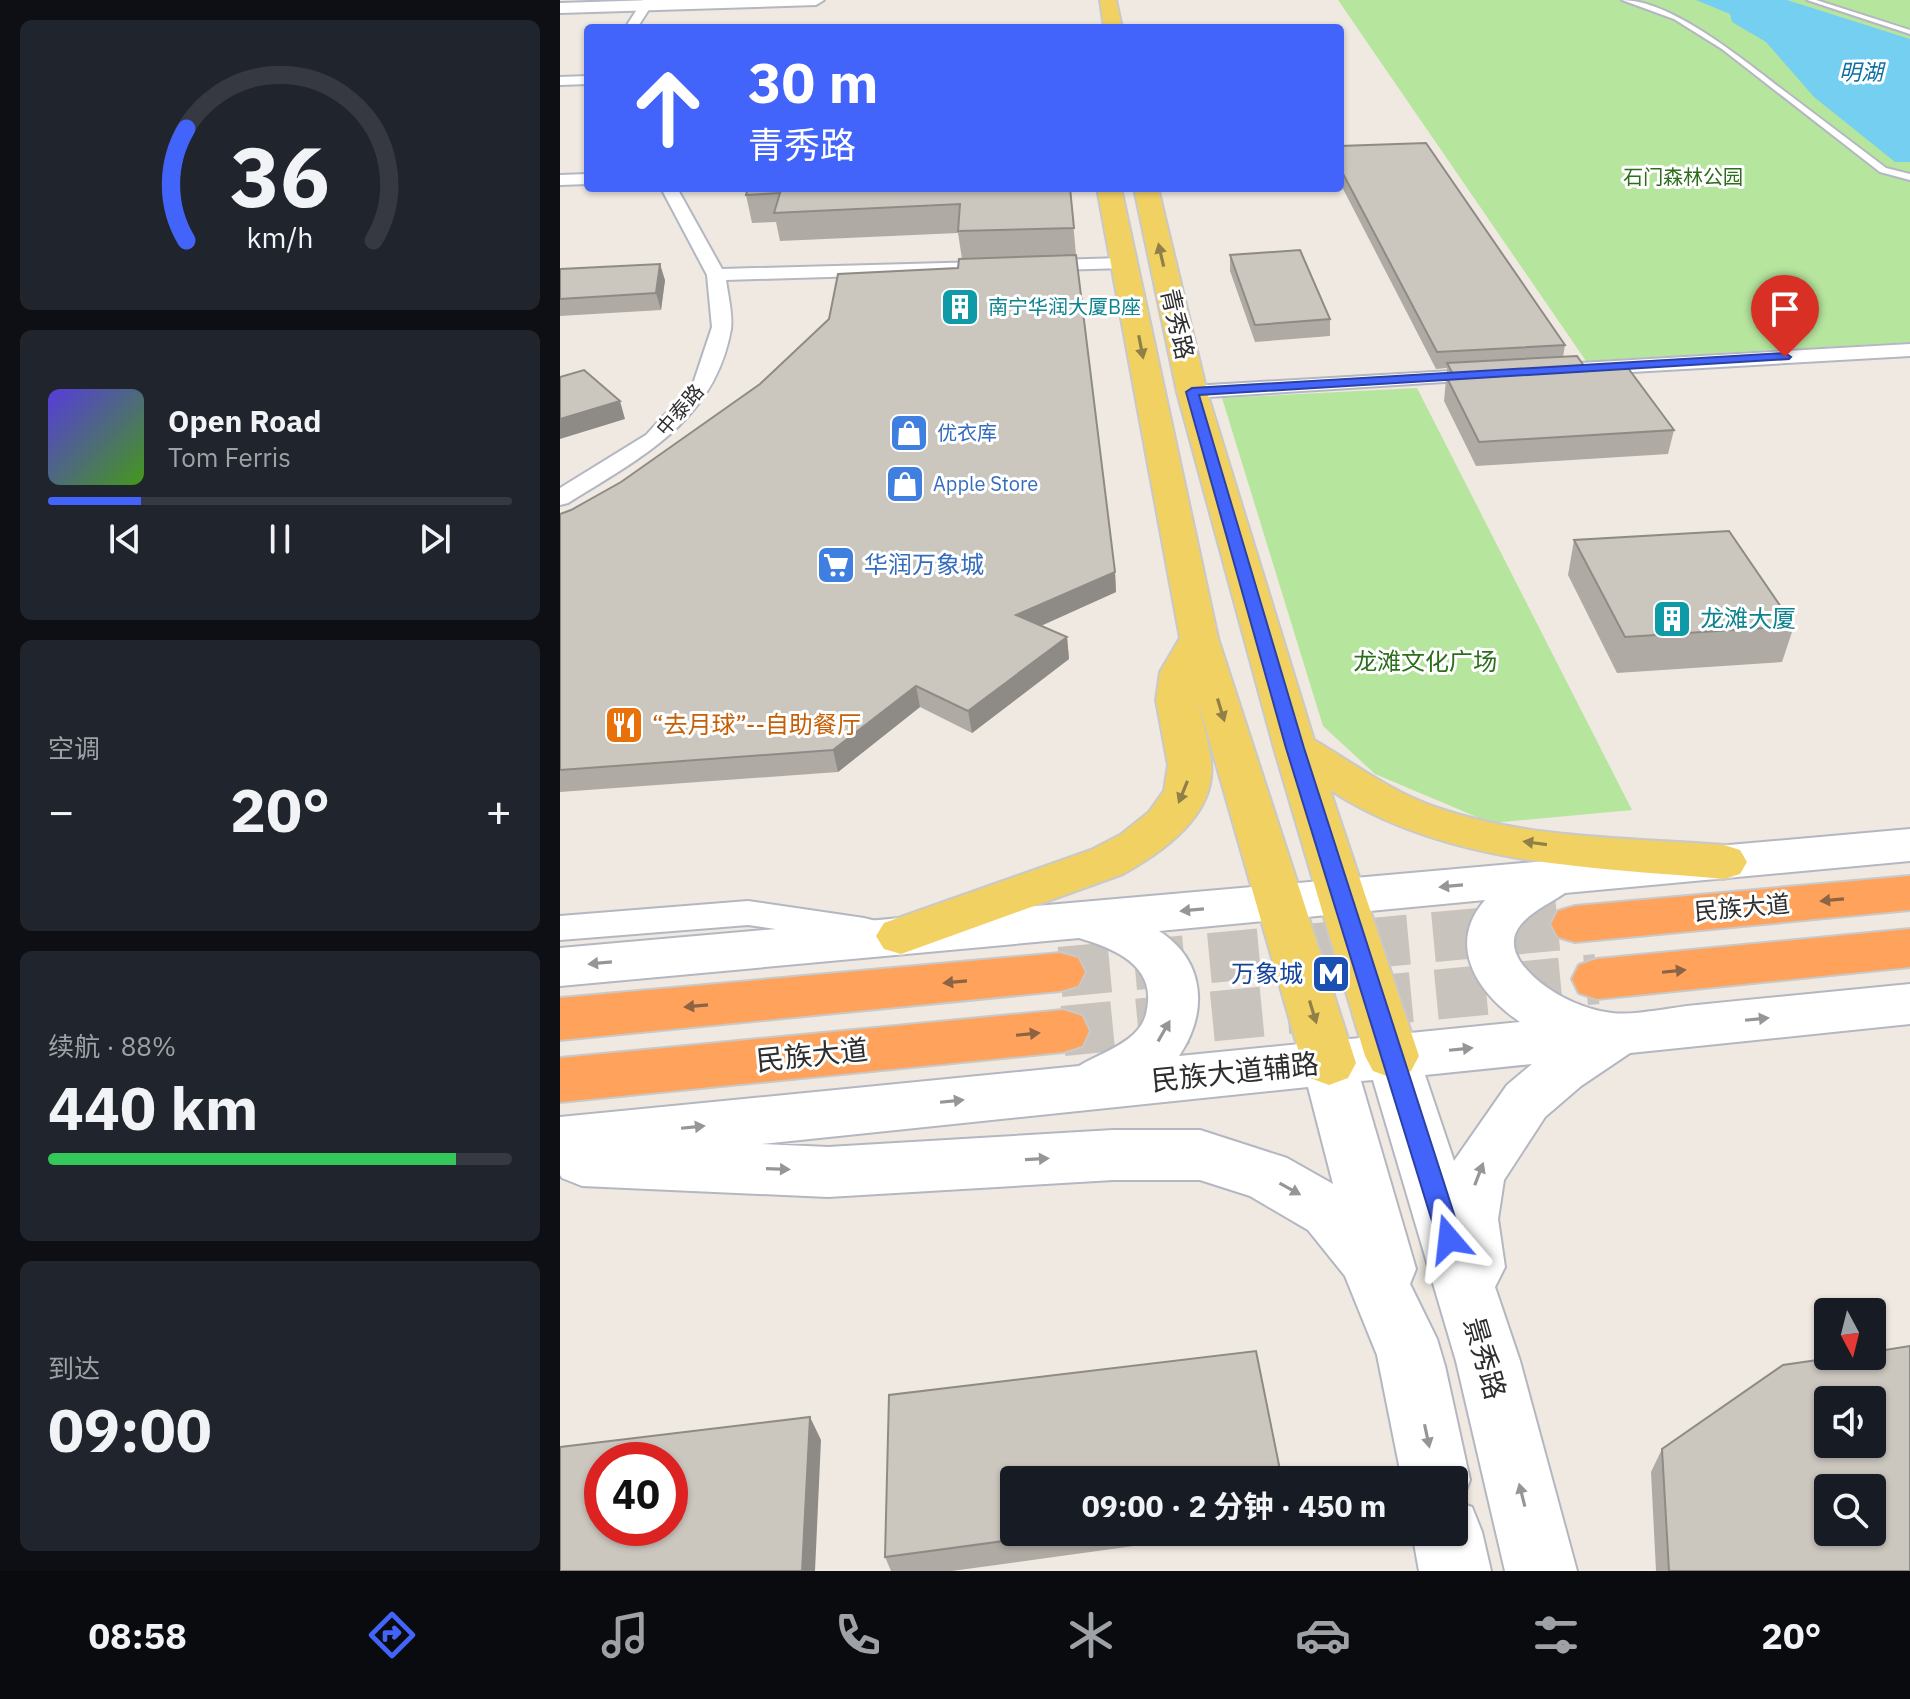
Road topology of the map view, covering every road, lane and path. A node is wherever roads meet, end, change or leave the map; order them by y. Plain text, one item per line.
1 (816, 0) edge
2 (1108, 0) edge
3 (1625, 0) edge
4 (1810, 0) edge
5 (647, 3) edge
6 (560, 8) edge
7 (634, 24) edge
8 (1112, 24) edge
9 (1910, 32) edge
10 (584, 80) edge
11 (560, 81) edge
12 (1910, 177) edge
13 (584, 179) edge
14 (560, 180) edge
15 (671, 192) edge
16 (1110, 192) edge
17 (1147, 192) edge
18 (1124, 263) junction
19 (716, 275) junction
20 (1910, 350) edge
21 (1192, 392) junction
22 (560, 498) edge
23 (1199, 638) junction
24 (1295, 748) junction
25 (1910, 845) edge
26 (1724, 862) junction
27 (1562, 876) junction
28 (1910, 893) edge
29 (1342, 896) junction
30 (1279, 902) junction
31 (1068, 921) junction
32 (1575, 924) tunnel mouth
33 (560, 928) edge
34 (901, 936) junction
35 (1910, 948) edge
36 (560, 967) edge
37 (1060, 972) tunnel mouth
38 (1597, 979) tunnel mouth
39 (1910, 1004) edge
40 (560, 1019) edge
41 (1063, 1031) tunnel mouth
42 (1624, 1033) junction
43 (1392, 1056) junction
44 (1329, 1063) junction
45 (560, 1080) edge
46 (1078, 1088) junction
47 (560, 1141) edge
48 (560, 1160) edge
49 (1488, 1361) junction
50 (1413, 1366) junction
51 (1433, 1466) edge
52 (1450, 1546) edge
53 (1455, 1571) edge
54 (1541, 1571) edge

1 - 5 street
2 - 8 main road
3 - 12 lane
4 - 9 lane
5 - 6 street
5 - 7 street
10 - 11 street
13 - 14 street
15 - 19 street, 中泰路
16 - 18 main road, 青秀路
21 -> 17 main road, 青秀路
18 - 19 street
18 -> 23 main road, 青秀路
19 - 22 street, 中泰路
20 - 21 street
21 - 24 main road, 青秀路
23 -> 30 main road, 青秀路
23 -> 34 main road
26 -> 24 main road
24 - 29 main road, 青秀路
25 - 26 street
26 - 27 street
27 -> 29 street
27 - 42 street
28 -> 32 highway, 民族大道
29 - 30 street
29 - 43 main road, 青秀路
30 -> 31 street
30 -> 44 main road, 青秀路
31 - 34 street
46 -> 31 street
33 - 34 street
34 -> 36 street
38 -> 35 highway
37 -> 40 highway
42 -> 39 street, 民族大道辅路
45 -> 41 highway, 民族大道
43 -> 42 street, 民族大道辅路
49 -> 42 street
43 - 44 street, 民族大道辅路
43 - 49 street, 景秀路
44 - 46 street, 民族大道辅路
44 - 50 street
47 -> 46 street, 民族大道辅路
48 -> 50 street
54 -> 49 street, 景秀路
50 -> 51 street
52 - 53 street

